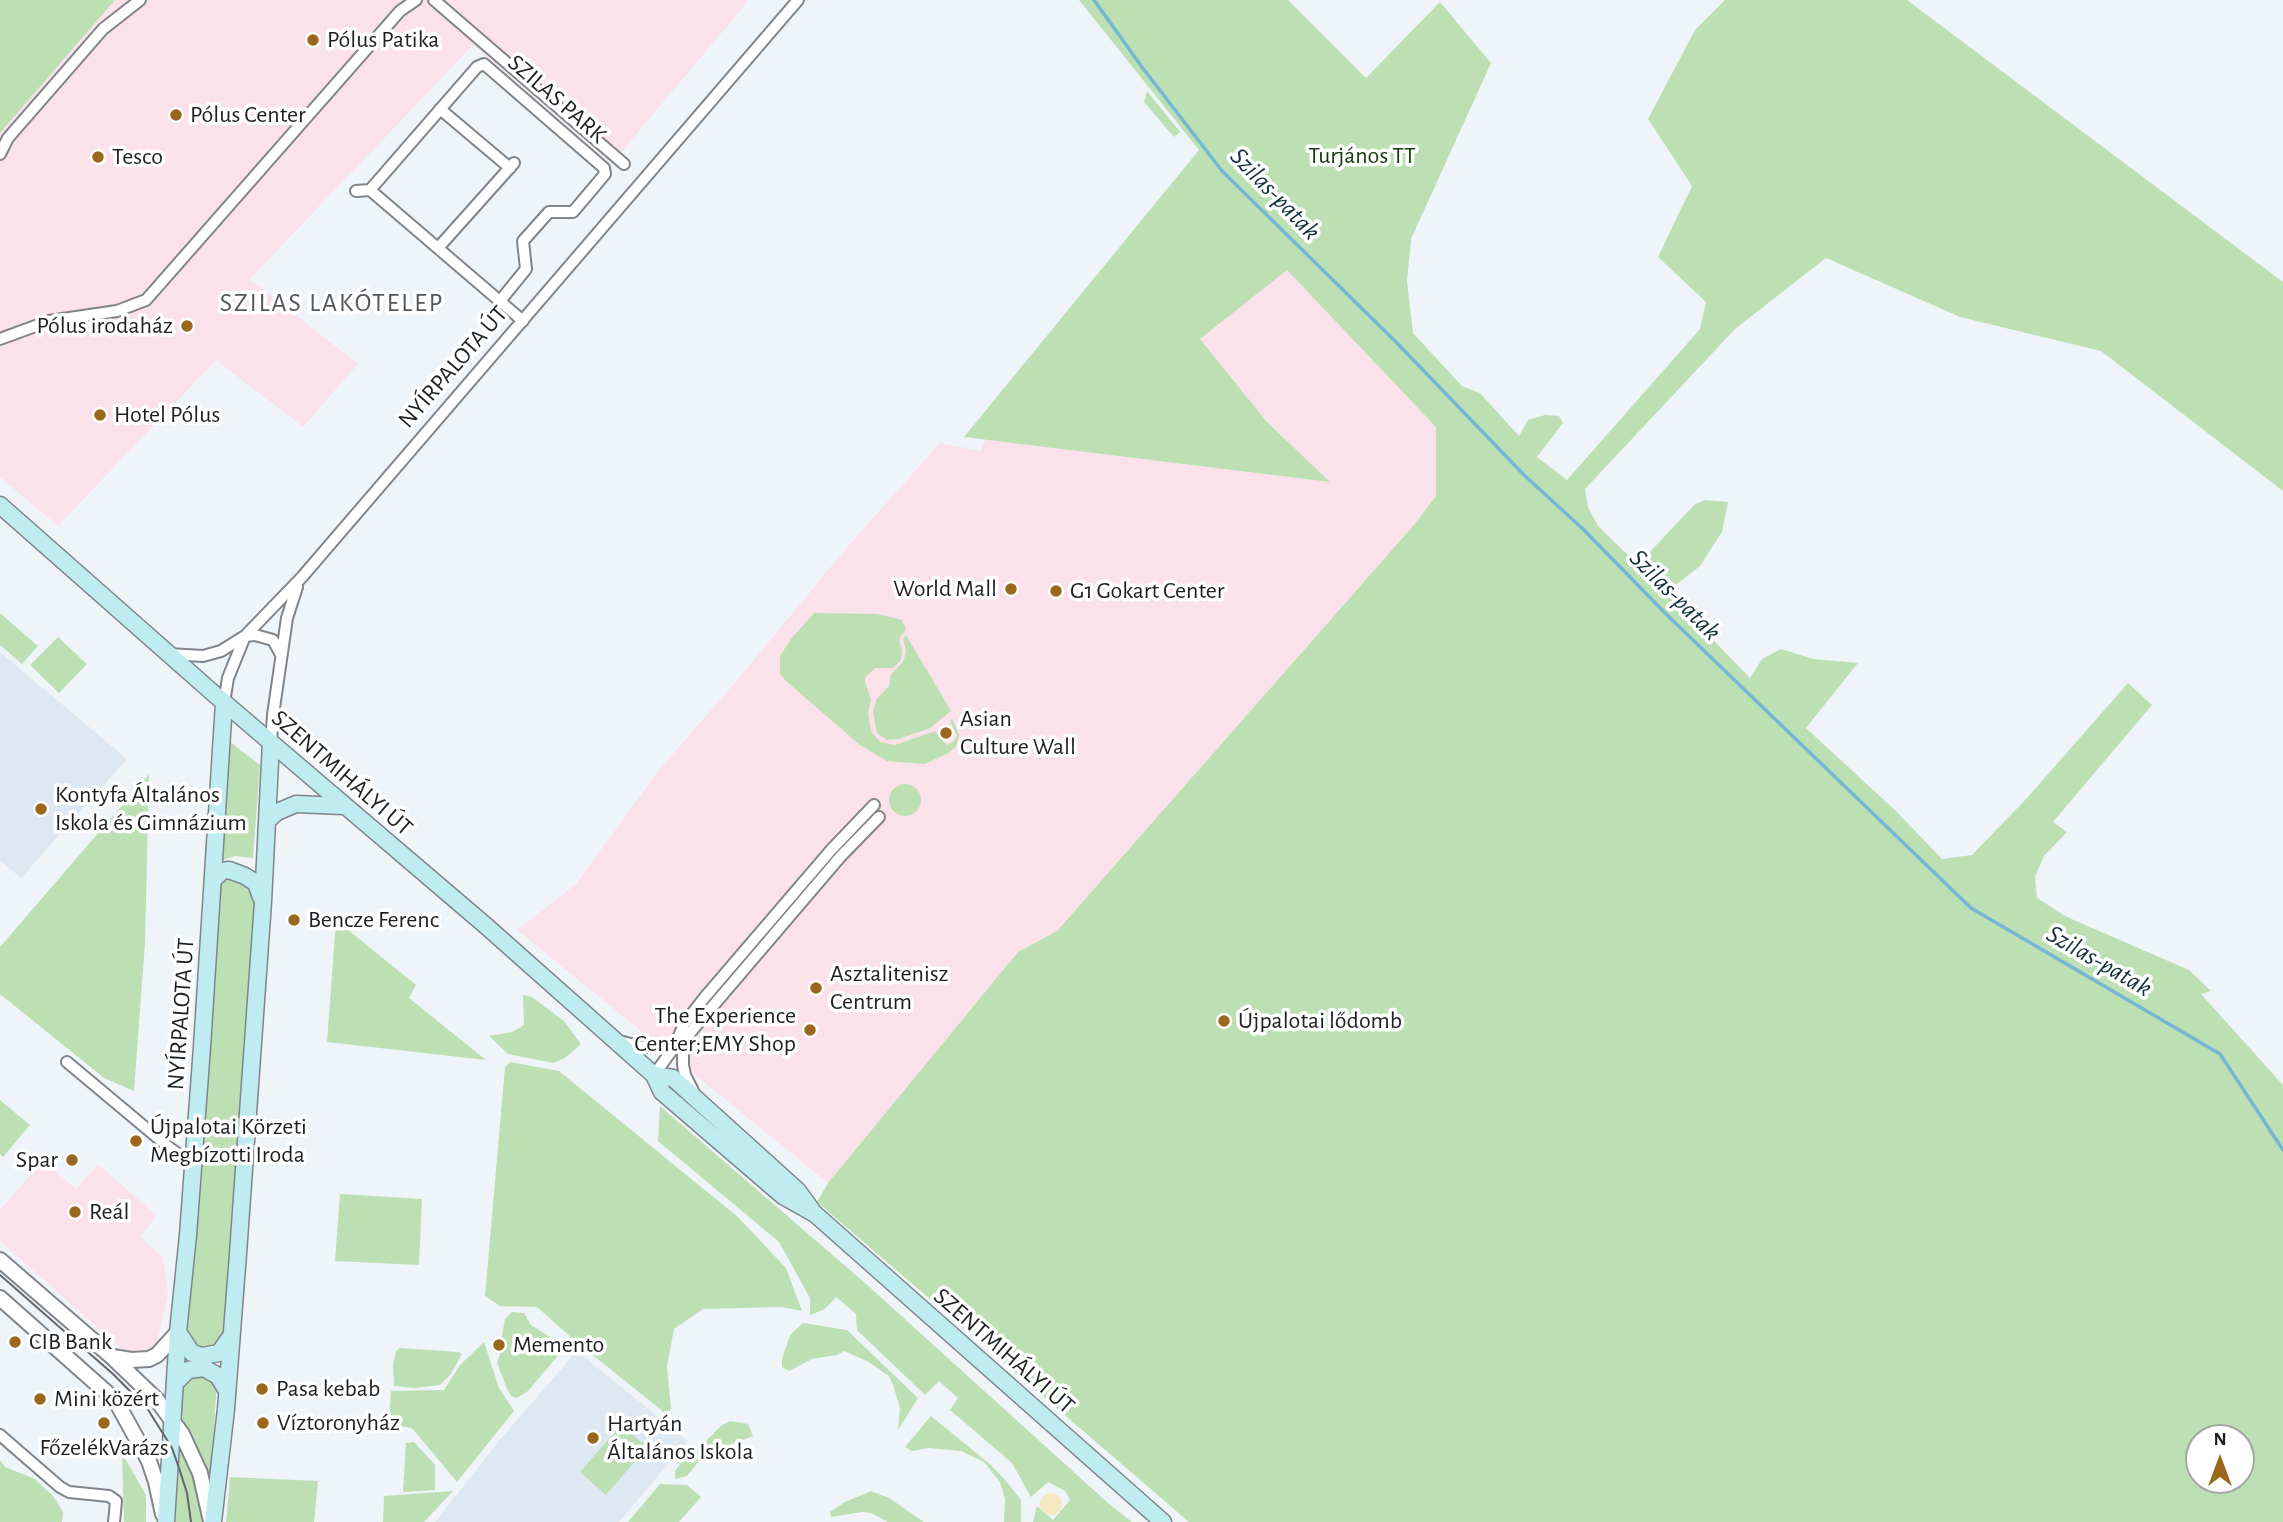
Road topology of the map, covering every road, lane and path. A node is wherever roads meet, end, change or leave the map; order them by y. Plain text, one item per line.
1 (140, 0) edge
2 (416, 0) edge
3 (435, 0) edge
4 (798, 0) edge
5 (440, 108) junction
6 (0, 154) edge
7 (624, 164) dead end
8 (370, 190) junction
9 (356, 191) dead end
10 (438, 248) junction
11 (500, 301) junction
12 (523, 321) junction
13 (0, 339) edge
14 (0, 505) edge
15 (302, 577) junction
16 (245, 636) junction
17 (168, 654) junction
18 (281, 654) junction
19 (224, 703) junction
20 (273, 715) junction
21 (247, 722) junction
22 (271, 742) junction
23 (874, 805) dead end
24 (344, 806) junction
25 (879, 817) dead end
26 (268, 820) junction
27 (214, 880) junction
28 (263, 902) junction
29 (689, 1034) junction
30 (614, 1039) junction
31 (675, 1046) junction
32 (67, 1062) dead end
33 (654, 1075) junction
34 (698, 1100) junction
35 (193, 1164) junction
36 (814, 1214) junction
37 (0, 1259) edge
38 (0, 1298) edge
39 (178, 1332) junction
40 (231, 1336) junction
41 (112, 1357) junction
42 (176, 1382) junction
43 (227, 1391) junction
44 (173, 1420) junction
45 (0, 1435) edge
46 (114, 1522) edge
47 (165, 1522) edge
48 (213, 1522) edge
49 (1163, 1522) edge

1 - 6 street
2 - 13 street
3 - 7 street
4 - 12 street, NYÍRPALOTA ÚT
5 - 8 street, SZILAS PARK
5 - 10 street
5 - 11 street, SZILAS PARK
8 - 9 street
8 - 10 street
10 - 11 street
11 - 12 street
12 - 15 street, NYÍRPALOTA ÚT
14 - 17 main road, SZENTMIHÁLYI ÚT
15 - 16 street, NYÍRPALOTA ÚT
15 - 18 street, NYÍRPALOTA ÚT
16 - 17 street
16 - 18 street
16 - 19 street, NYÍRPALOTA ÚT
17 - 19 main road, SZENTMIHÁLYI ÚT
18 - 20 street, NYÍRPALOTA ÚT
19 - 21 main road, SZENTMIHÁLYI ÚT
19 - 27 main road, NYÍRPALOTA ÚT
20 - 21 street
20 - 22 street, NYÍRPALOTA ÚT
21 - 22 main road, SZENTMIHÁLYI ÚT
22 - 24 main road, SZENTMIHÁLYI ÚT
22 - 26 main road, NYÍRPALOTA ÚT
23 - 31 street
24 - 26 main road
24 - 30 main road, SZENTMIHÁLYI ÚT
25 - 29 street
26 - 28 main road, NYÍRPALOTA ÚT
27 - 28 main road
27 - 35 main road, NYÍRPALOTA ÚT
28 - 40 main road, NYÍRPALOTA ÚT
29 - 31 street
29 - 34 street
30 - 31 street
30 - 33 main road, SZENTMIHÁLYI ÚT
31 - 33 street
32 - 35 street
33 - 34 main road, SZENTMIHÁLYI ÚT
33 - 36 main road, SZENTMIHÁLYI ÚT
34 - 36 main road, SZENTMIHÁLYI ÚT
35 - 39 main road, NYÍRPALOTA ÚT
36 - 49 main road, SZENTMIHÁLYI ÚT
37 - 41 street
38 - 47 street
39 - 40 main road
39 - 41 street
39 - 42 main road, NYÍRPALOTA ÚT
40 - 43 main road, NYÍRPALOTA ÚT
41 - 44 street
42 - 43 main road
42 - 44 main road, NYÍRPALOTA ÚT
43 - 48 main road, NYÍRPALOTA ÚT
44 - 47 main road, NYÍRPALOTA ÚT
44 - 48 street
45 - 46 street

